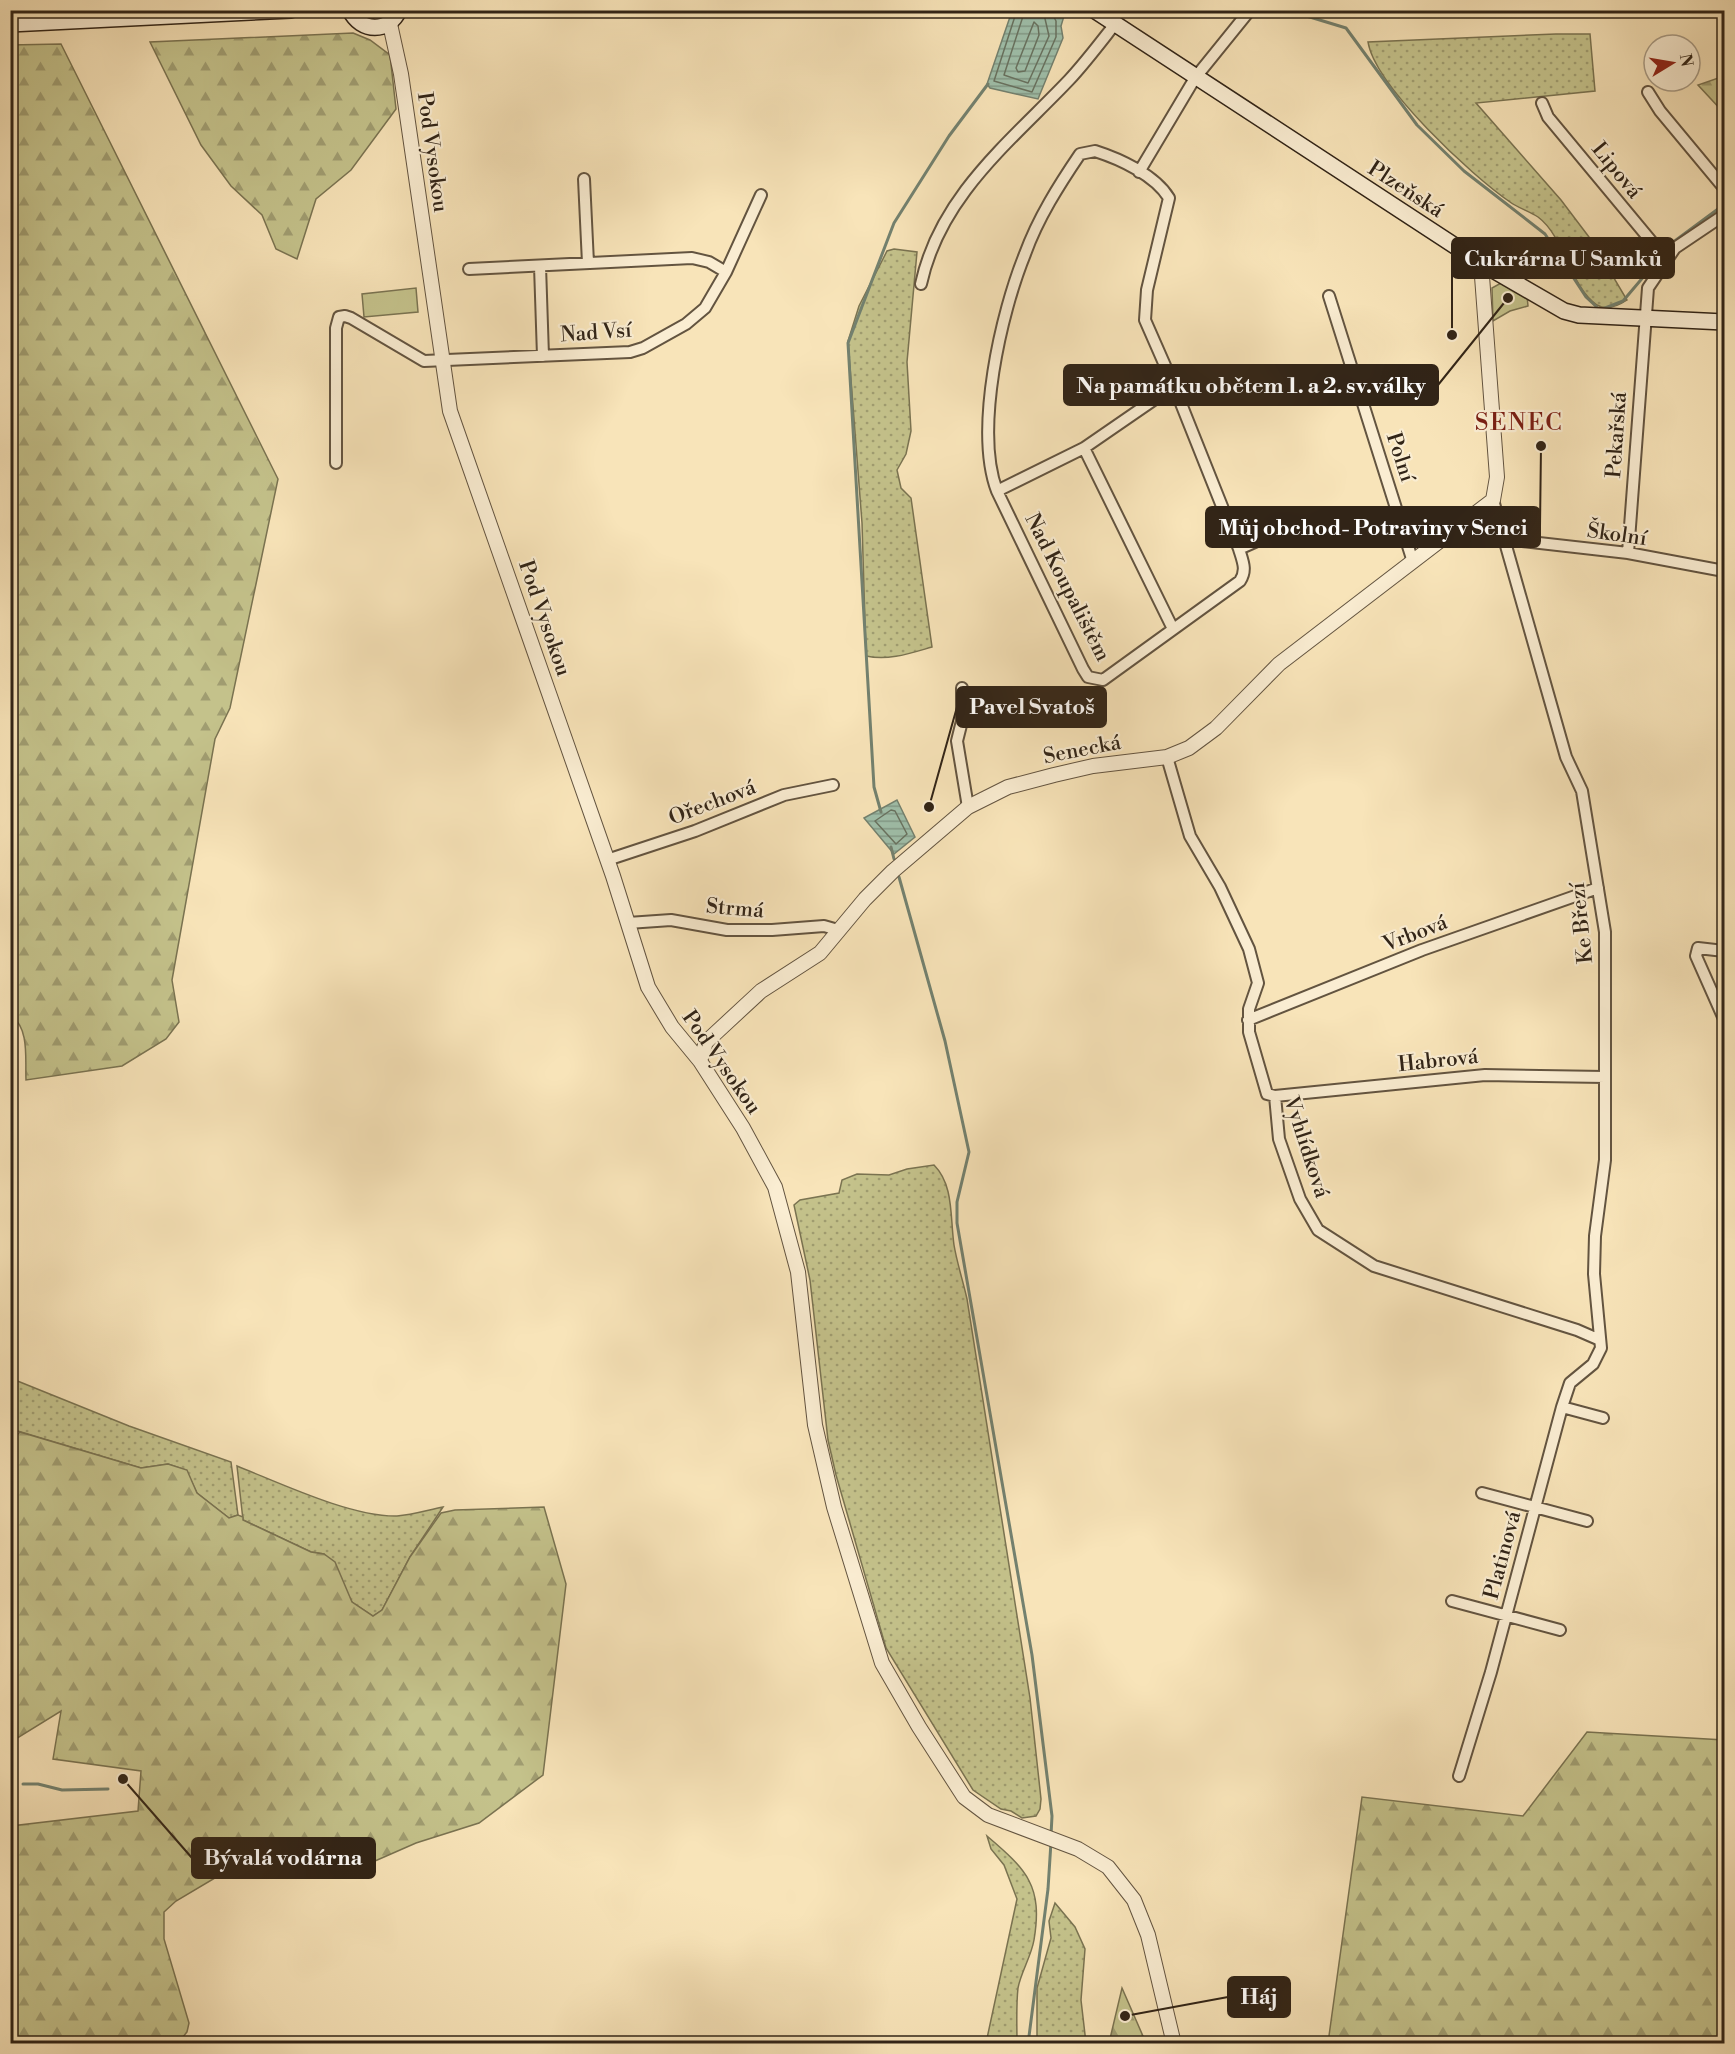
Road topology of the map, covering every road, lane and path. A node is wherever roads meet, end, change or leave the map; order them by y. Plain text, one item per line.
1 (291, 10) edge
2 (350, 10) edge
3 (399, 10) edge
4 (1094, 10) edge
5 (1250, 10) edge
6 (10, 24) edge
7 (390, 24) junction
8 (1115, 24) junction
9 (1195, 78) junction
10 (1649, 93) edge
11 (1542, 103) dead end
12 (1139, 172) junction
13 (584, 179) dead end
14 (1725, 188) edge
15 (761, 195) dead end
16 (1725, 215) edge
17 (1666, 259) junction
18 (588, 263) junction
19 (1481, 263) junction
20 (540, 266) junction
21 (469, 269) dead end
22 (726, 272) junction
23 (921, 284) dead end
24 (1329, 296) dead end
25 (1644, 319) junction
26 (1725, 322) edge
27 (543, 356) junction
28 (441, 361) junction
29 (1174, 386) junction
30 (1084, 448) junction
31 (336, 463) dead end
32 (998, 491) junction
33 (1493, 500) junction
34 (1286, 528) dead end
35 (1504, 539) junction
36 (1239, 549) junction
37 (1628, 554) junction
38 (1413, 562) junction
39 (1725, 571) edge
40 (1173, 629) junction
41 (962, 688) dead end
42 (1167, 757) junction
43 (833, 785) dead end
44 (968, 807) junction
45 (607, 860) junction
46 (1598, 888) junction
47 (628, 923) junction
48 (838, 930) junction
49 (1725, 951) edge
50 (1725, 1019) edge
51 (1248, 1020) junction
52 (699, 1061) junction
53 (1605, 1077) junction
54 (1275, 1096) junction
55 (1600, 1340) junction
56 (1599, 1355) joint
57 (1562, 1407) junction
58 (1602, 1418) dead end
59 (1482, 1492) dead end
60 (1535, 1507) junction
61 (1587, 1521) dead end
62 (1452, 1601) dead end
63 (1506, 1615) junction
64 (1560, 1630) dead end
65 (1459, 1776) dead end
66 (1174, 2043) edge

1 - 6 main road
2 - 7 main road
3 - 7 main road
4 - 8 main road, Plzeňská
5 - 9 street
7 - 28 street, Pod Vysokou
8 - 9 main road, Plzeňská
8 - 23 street
9 - 12 street
9 - 19 main road, Plzeňská
10 - 14 street
11 - 17 street, Lipová
12 - 29 street, Nad Koupalištěm
12 - 32 street, Nad Koupalištěm
13 - 18 street
15 - 22 street, Nad Vsí
16 - 17 street, Pekařská
17 - 25 street, Pekařská
18 - 20 street
18 - 22 street
19 - 25 main road, Plzeňská
19 - 33 street
20 - 21 street
20 - 27 street, Nad Vsí
22 - 27 street, Nad Vsí
24 - 38 street, Polní
25 - 26 main road, Plzeňská
25 - 37 street, Pekařská
27 - 28 street, Nad Vsí
28 - 31 street, Nad Vsí
28 - 45 street, Pod Vysokou
29 - 30 street
29 - 36 street, Nad Koupalištěm
30 - 32 street
30 - 40 street
32 - 40 street, Nad Koupalištěm
33 - 35 street, Ke Březí
33 - 38 street, Senecká
34 - 36 street
35 - 37 street, Školní
35 - 46 street, Ke Březí
36 - 40 street, Nad Koupalištěm
37 - 39 street, Školní
38 - 42 street, Senecká
41 - 44 street
42 - 44 street, Senecká
42 - 51 street, Vyhlídková
43 - 45 street, Ořechová
44 - 48 street, Senecká
45 - 47 street, Pod Vysokou
46 - 51 street, Vrbová
46 - 53 street, Ke Březí
47 - 48 street, Strmá
47 - 52 street, Pod Vysokou
48 - 52 street, Senecká
49 - 50 street
51 - 54 street, Vyhlídková
52 - 66 street, Pod Vysokou
53 - 54 street, Habrová
53 - 55 street, Ke Březí
54 - 55 street, Vyhlídková
55 - 56 street, Ke Březí
56 - 57 street, Platinová
57 - 58 street
57 - 60 street, Platinová
59 - 60 street
60 - 61 street
60 - 63 street, Platinová
62 - 63 street
63 - 64 street
63 - 65 street, Platinová

